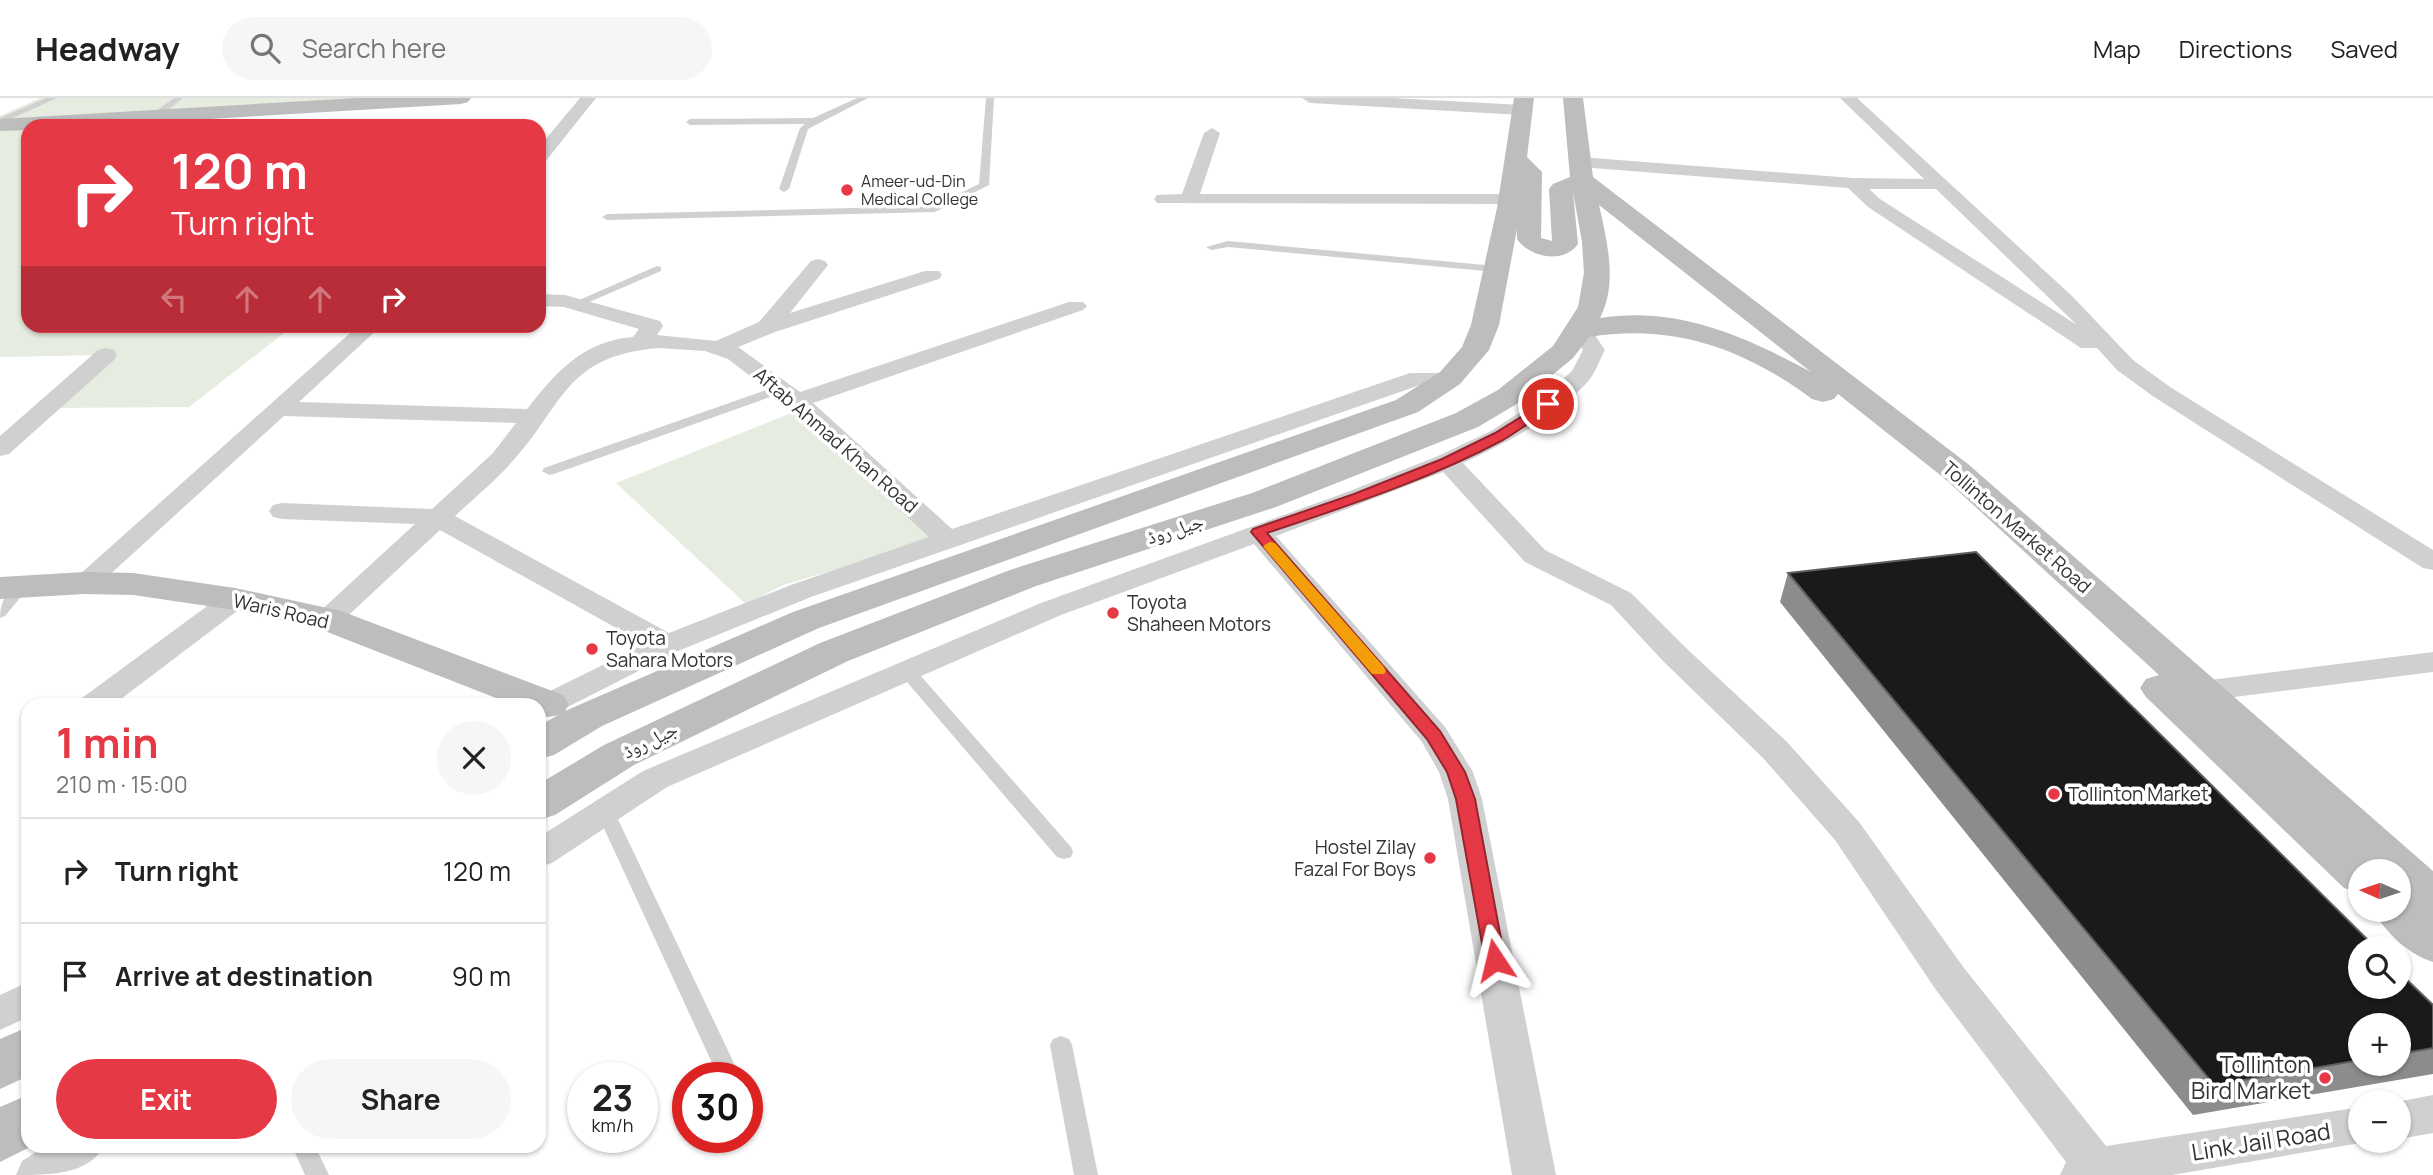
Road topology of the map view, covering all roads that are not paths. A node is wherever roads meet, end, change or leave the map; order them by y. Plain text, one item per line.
1 (52, 98) edge
2 (179, 98) edge
3 (461, 98) edge
4 (588, 98) edge
5 (864, 98) edge
6 (990, 98) edge
7 (1310, 98) edge
8 (1573, 98) edge
9 (1848, 98) edge
10 (1523, 104) edge
11 (152, 118) junction
12 (122, 119) edge
13 (814, 121) junction
14 (21, 122) edge
15 (690, 122) dead end
16 (0, 123) edge
17 (1212, 133) dead end
18 (546, 149) edge
19 (1515, 158) junction
20 (1581, 171) junction
21 (1853, 183) junction
22 (1937, 184) junction
23 (784, 189) dead end
24 (1163, 199) dead end
25 (1189, 199) junction
26 (1510, 199) junction
27 (607, 217) dead end
28 (1210, 247) dead end
29 (818, 265) dead end
30 (657, 269) dead end
31 (1496, 269) junction
32 (932, 275) dead end
33 (546, 301) edge
34 (576, 304) junction
35 (1076, 306) dead end
36 (767, 327) junction
37 (1580, 330) junction
38 (362, 333) edge
39 (640, 343) junction
40 (718, 348) junction
41 (106, 355) dead end
42 (2125, 365) junction
43 (1450, 378) junction
44 (789, 395) junction
45 (277, 409) junction
46 (533, 416) junction
47 (0, 449) edge
48 (1447, 461) junction
49 (549, 471) dead end
50 (282, 511) dead end
51 (437, 517) junction
52 (1258, 532) junction
53 (948, 540) junction
54 (2433, 562) edge
55 (85, 583) junction
56 (7, 596) edge
57 (235, 599) junction
58 (328, 619) junction
59 (667, 644) junction
60 (2433, 662) edge
61 (907, 671) junction
62 (2202, 691) junction
63 (102, 698) edge
64 (524, 698) edge
65 (546, 705) edge
66 (546, 740) edge
67 (546, 800) edge
68 (605, 811) junction
69 (546, 849) edge
70 (1064, 852) dead end
71 (2348, 864) edge
72 (2433, 898) edge
73 (2410, 922) edge
74 (2433, 943) edge
75 (13, 1016) edge
76 (1061, 1045) dead end
77 (723, 1062) edge
78 (0, 1066) edge
79 (2433, 1114) edge
80 (2411, 1118) edge
81 (21, 1124) edge
82 (2348, 1128) edge
83 (0, 1137) edge
84 (72, 1153) edge
85 (306, 1153) edge
86 (2093, 1172) edge
87 (38, 1175) edge
88 (317, 1175) edge
89 (1086, 1175) edge
90 (1534, 1175) edge

1 - 16 lane
2 - 11 lane
3 - 11 main road
4 - 18 street
5 - 13 lane
6 - 27 lane
7 - 10 street
8 - 20 main road, جیل روڈ
9 - 22 street
10 - 19 main road, جیل روڈ
11 - 12 main road
13 - 15 lane
13 - 23 lane
14 - 16 main road
17 - 25 street
19 - 20 main road
19 - 26 main road, جیل روڈ
20 - 21 street
20 - 37 main road, جیل روڈ
20 - 62 main road, Tollinton Market Road
21 - 22 street
21 - 42 street
22 - 42 street
24 - 25 street
25 - 26 street
26 - 31 main road, جیل روڈ
28 - 31 lane
29 - 36 street
30 - 34 lane
31 - 43 main road, جیل روڈ
32 - 36 street
33 - 34 street
34 - 39 street
35 - 44 street
36 - 40 street
37 - 48 street
37 - 67 main road, جیل روڈ
37 - 71 main road, Tollinton Market Road
38 - 45 street
39 - 40 street, Aftab Ahmad Khan Road
39 - 46 street, Aftab Ahmad Khan Road
40 - 44 street, Aftab Ahmad Khan Road
41 - 47 street
42 - 54 street
43 - 53 street
43 - 66 main road, جیل روڈ
44 - 49 lane
44 - 53 street, Aftab Ahmad Khan Road
45 - 46 street
45 - 55 street
46 - 51 street, Aftab Ahmad Khan Road
48 - 52 street
48 - 86 street
50 - 51 street
51 - 58 street, Aftab Ahmad Khan Road
51 - 59 street
52 - 61 street
52 - 90 street
53 - 59 street
55 - 56 main road, Waris Road
55 - 57 main road, Waris Road
57 - 58 main road, Waris Road
57 - 63 street
58 - 64 main road, Waris Road
59 - 65 street
60 - 62 street
61 - 68 street
61 - 70 lane
62 - 72 main road, Tollinton Market Road
68 - 69 street
68 - 77 lane
73 - 74 main road
75 - 78 main road
76 - 89 lane
79 - 80 street
81 - 83 main road
82 - 86 street, Link Jail Road
84 - 87 street
85 - 88 lane

